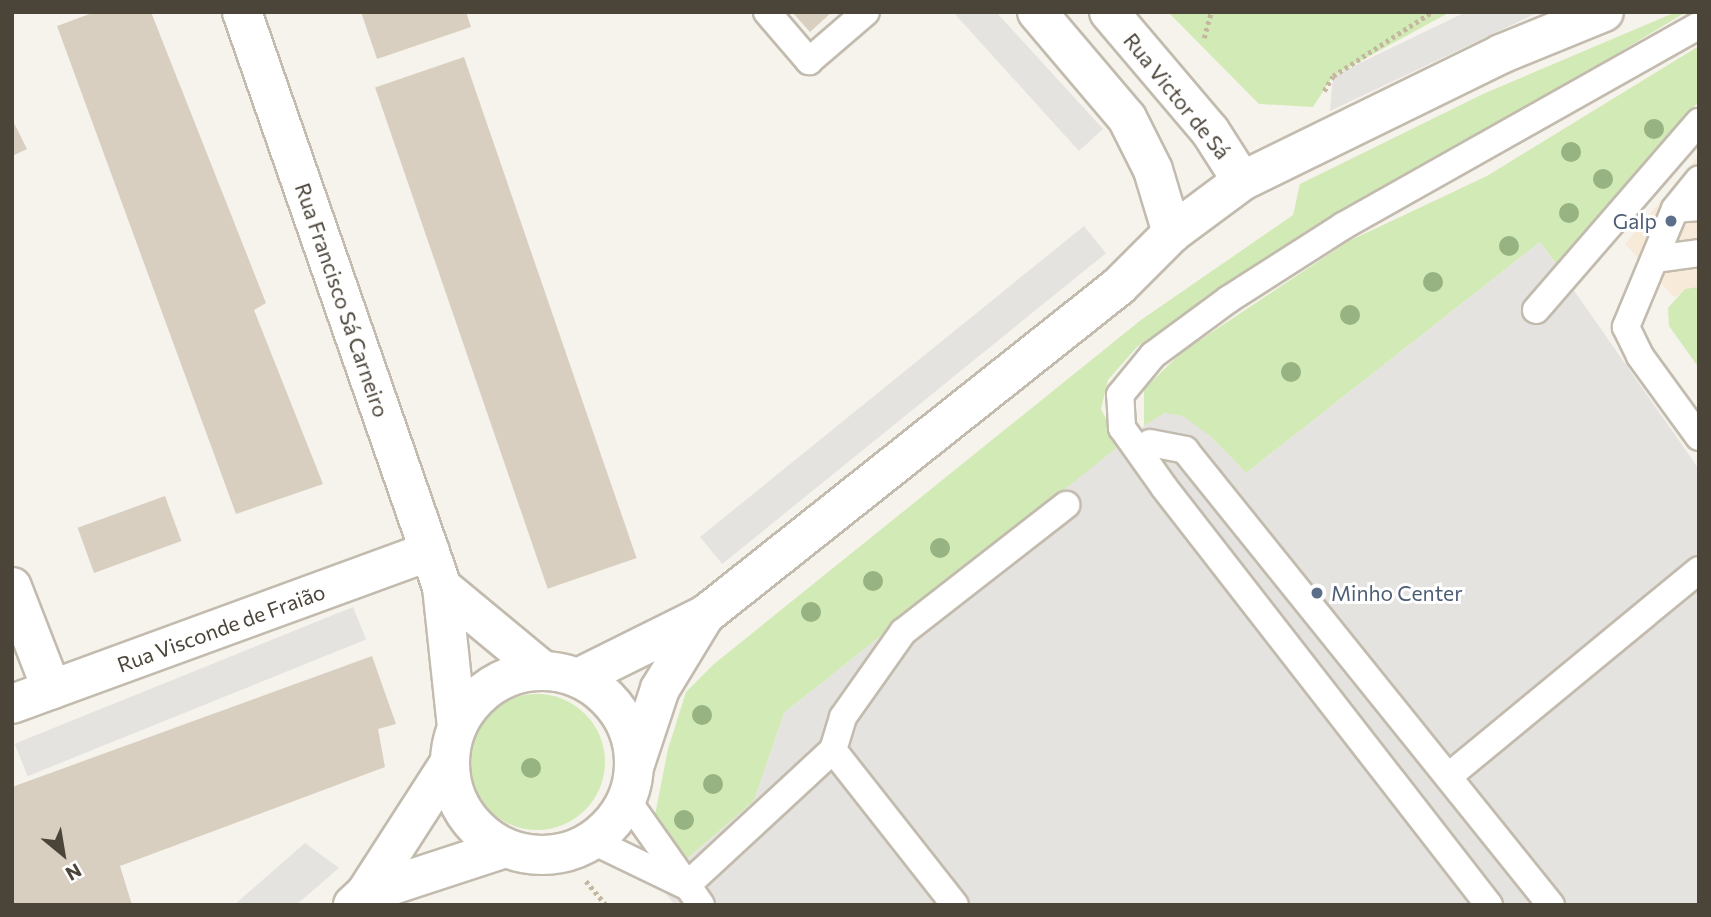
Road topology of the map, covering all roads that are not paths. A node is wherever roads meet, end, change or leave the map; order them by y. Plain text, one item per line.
1 (242, 12) edge
2 (767, 12) edge
3 (866, 12) edge
4 (1037, 12) edge
5 (1110, 12) edge
6 (1604, 12) edge
7 (1699, 25) edge
8 (1699, 122) edge
9 (1699, 179) edge
10 (1242, 181) junction
11 (1687, 208) edge
12 (1172, 233) junction
13 (1655, 259) junction
14 (1695, 259) edge
15 (1536, 310) dead end
16 (1699, 436) edge
17 (1150, 443) dead end
18 (1066, 505) dead end
19 (430, 551) junction
20 (1699, 570) edge
21 (12, 587) edge
22 (442, 587) junction
23 (705, 615) junction
24 (561, 675) junction
25 (52, 690) junction
26 (12, 704) edge
27 (453, 745) junction
28 (833, 750) junction
29 (1449, 776) junction
30 (631, 782) junction
31 (593, 841) junction
32 (506, 848) junction
33 (694, 895) edge
34 (359, 900) edge
35 (955, 905) edge
36 (1489, 905) edge
37 (1550, 905) edge

1 - 19 street, Rua Francisco Sá Carneiro
2 - 3 lane
4 - 12 street
5 - 10 street, Rua Victor de Sá
6 - 10 street
7 - 36 lane
8 - 15 lane
9 - 11 lane
10 - 12 street
11 - 13 lane
12 - 23 street
13 - 14 lane
13 - 16 lane
17 - 29 lane
18 - 28 lane
19 - 22 street, Rua Francisco Sá Carneiro
19 - 25 street, Rua Visconde de Fraião
20 - 29 lane
21 - 25 street
22 - 24 street
22 - 27 street, Rua Francisco Sá Carneiro
23 - 24 street
23 - 30 street
24 - 27 street
24 - 30 street
25 - 26 street, Rua Visconde de Fraião
27 - 32 street
27 - 34 street
28 - 33 lane
28 - 35 lane
29 - 37 lane
30 - 31 street
30 - 33 lane
31 - 32 street
31 - 33 lane
32 - 34 street

